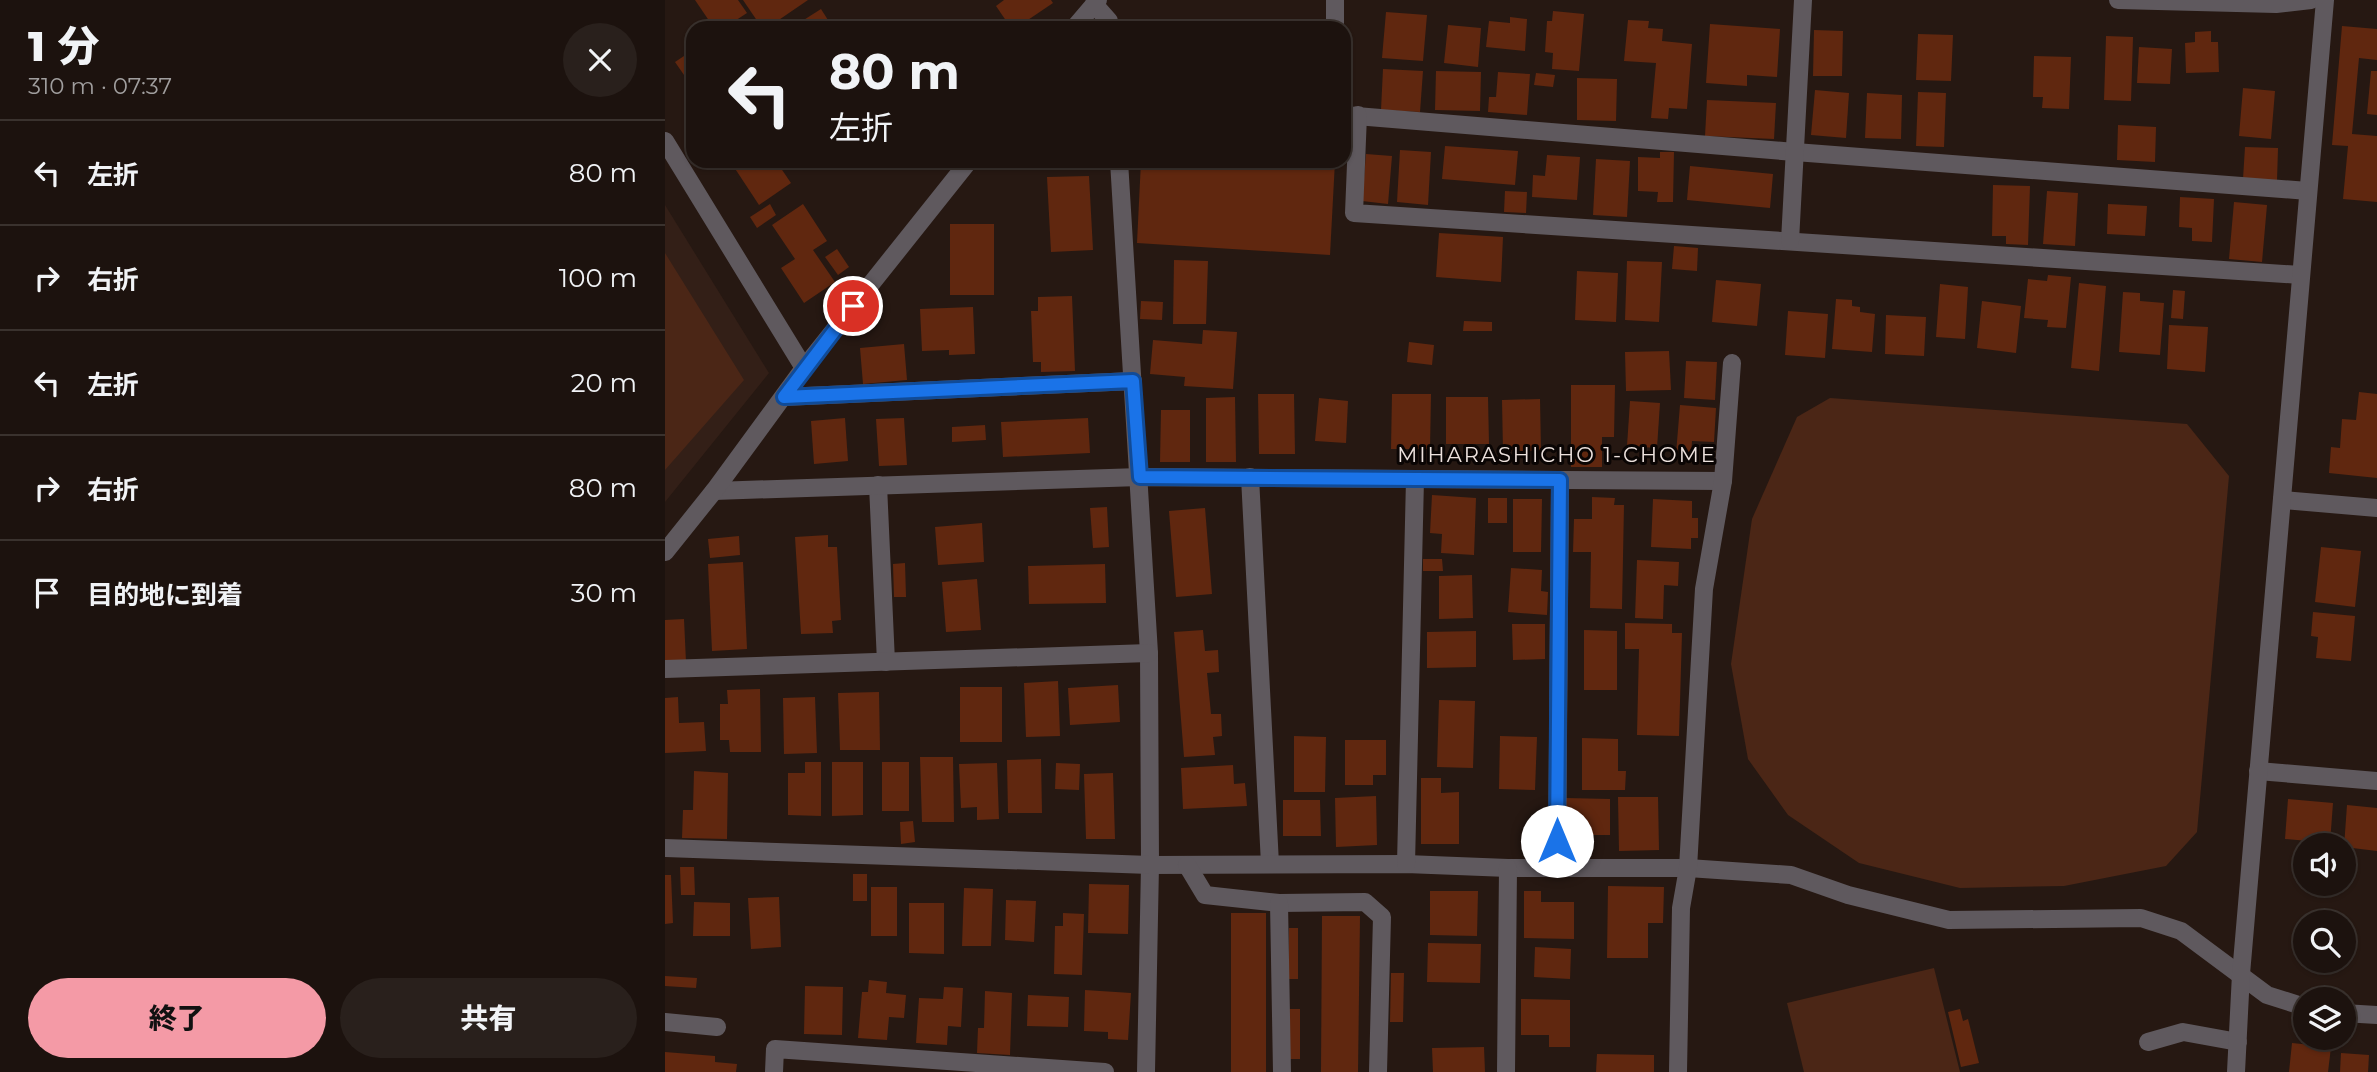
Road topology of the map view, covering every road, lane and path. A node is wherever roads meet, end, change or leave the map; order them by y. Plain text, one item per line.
1 (1335, 0) edge
2 (1803, 0) edge
3 (2118, 0) edge
4 (2311, 0) edge
5 (2325, 0) edge
6 (1096, 2) edge
7 (1080, 21) edge
8 (1109, 21) edge
9 (1335, 21) edge
10 (1351, 116) edge
11 (665, 141) edge
12 (1795, 152) junction
13 (963, 168) edge
14 (1119, 168) edge
15 (2308, 191) junction
16 (1790, 241) junction
17 (2301, 275) junction
18 (1732, 363) dead end
19 (804, 368) junction
20 (1133, 381) junction
21 (784, 397) junction
22 (1140, 477) junction
23 (1250, 477) junction
24 (1415, 479) junction
25 (1560, 480) junction
26 (1723, 481) junction
27 (877, 485) junction
28 (714, 491) junction
29 (2282, 500) junction
30 (2377, 508) edge
31 (665, 552) edge
32 (1150, 653) junction
33 (886, 662) junction
34 (665, 669) edge
35 (2258, 771) junction
36 (2377, 781) edge
37 (665, 848) edge
38 (1271, 864) junction
39 (1406, 864) junction
40 (1150, 865) junction
41 (1187, 865) junction
42 (1508, 868) junction
43 (1557, 868) junction
44 (1688, 868) junction
45 (1279, 903) junction
46 (2241, 974) junction
47 (2293, 1004) edge
48 (2356, 1014) edge
49 (2377, 1015) edge
50 (665, 1022) edge
51 (717, 1027) dead end
52 (2148, 1042) dead end
53 (2238, 1042) junction
54 (774, 1072) edge
55 (1105, 1072) edge
56 (1146, 1072) edge
57 (1282, 1072) edge
58 (1378, 1072) edge
59 (1506, 1072) edge
60 (1678, 1072) edge
61 (2236, 1072) edge

1 - 9 street
2 - 12 street
3 - 4 street
5 - 15 street
6 - 7 street
6 - 8 street
10 - 12 street
10 - 16 street
11 - 19 street
12 - 15 street
12 - 16 street
13 - 19 street
14 - 20 street
15 - 17 street
16 - 17 street
17 - 29 street
18 - 26 street
19 - 21 street
20 - 21 street
20 - 22 street
21 - 28 street
22 - 23 street
22 - 27 street
22 - 32 street
23 - 24 street
23 - 38 street
24 - 25 street
24 - 39 street
25 - 26 street
25 - 43 street
26 - 44 street
27 - 28 street
27 - 33 street
28 - 31 street
29 - 30 street
29 - 35 street
32 - 33 street
32 - 40 street
33 - 34 street
35 - 36 street
35 - 46 street
37 - 40 street
38 - 39 street
38 - 41 street
39 - 42 street
40 - 41 street
40 - 56 street
41 - 45 street
42 - 43 street
42 - 59 street
43 - 44 street
44 - 46 street
44 - 60 street
45 - 57 street
45 - 58 street
46 - 47 street
46 - 53 street
48 - 49 street
50 - 51 street
52 - 53 street
53 - 61 street
54 - 55 street

